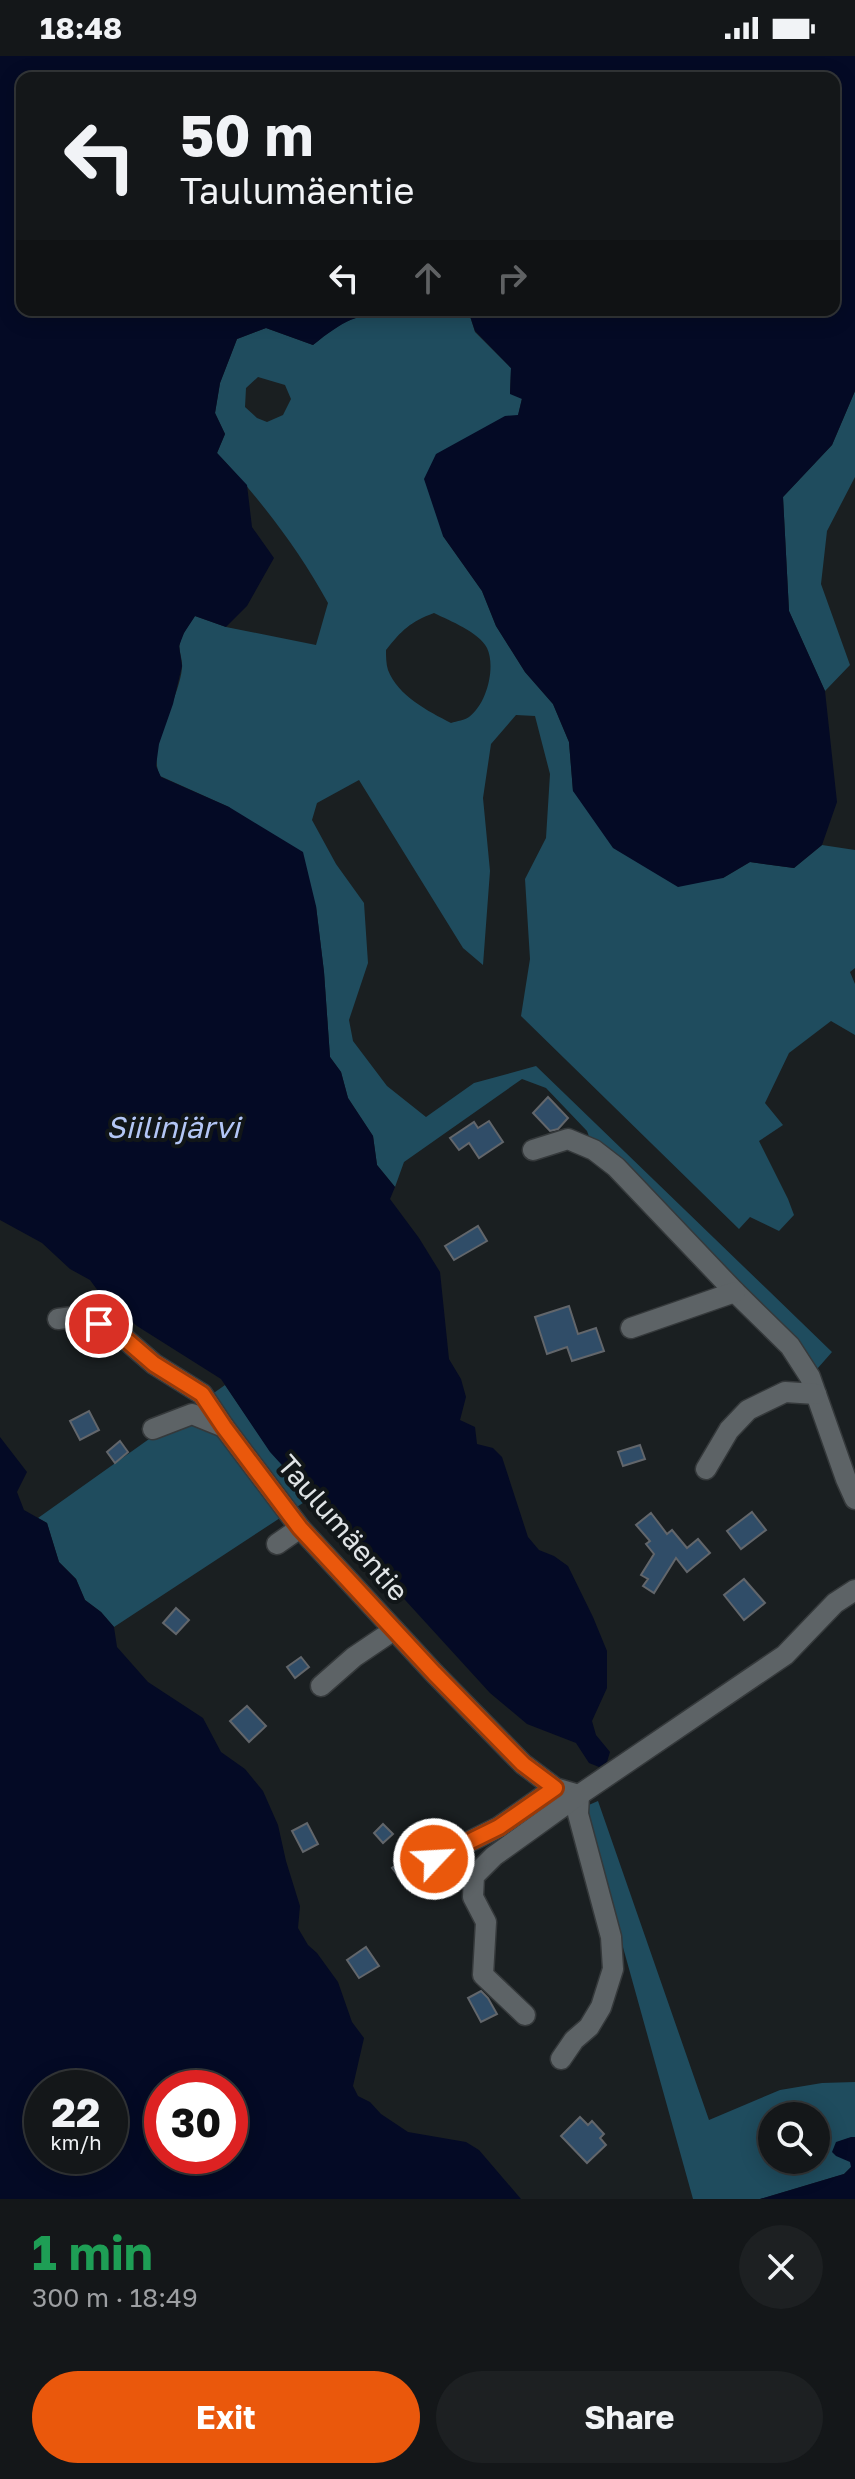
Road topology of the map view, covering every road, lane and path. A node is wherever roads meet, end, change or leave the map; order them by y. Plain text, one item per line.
1 (533, 1150) dead end
2 (735, 1292) junction
3 (58, 1319) dead end
4 (631, 1328) dead end
5 (816, 1394) junction
6 (224, 1427) junction
7 (153, 1429) dead end
8 (706, 1469) dead end
9 (855, 1499) edge
10 (300, 1528) junction
11 (277, 1544) dead end
12 (855, 1590) edge
13 (394, 1630) junction
14 (321, 1686) dead end
15 (555, 1788) junction
16 (579, 1795) junction
17 (434, 1859) dead end
18 (525, 2015) dead end
19 (561, 2059) dead end

1 - 2 street
2 - 4 street
2 - 5 street
3 - 6 street, Taulumäentie
5 - 8 street
5 - 9 street
6 - 7 street
6 - 10 street, Taulumäentie
10 - 11 street
10 - 13 street, Taulumäentie
12 - 16 street
13 - 14 street
13 - 15 street, Taulumäentie
15 - 16 street, Taulumäentie
15 - 17 street
16 - 18 street
16 - 19 street

